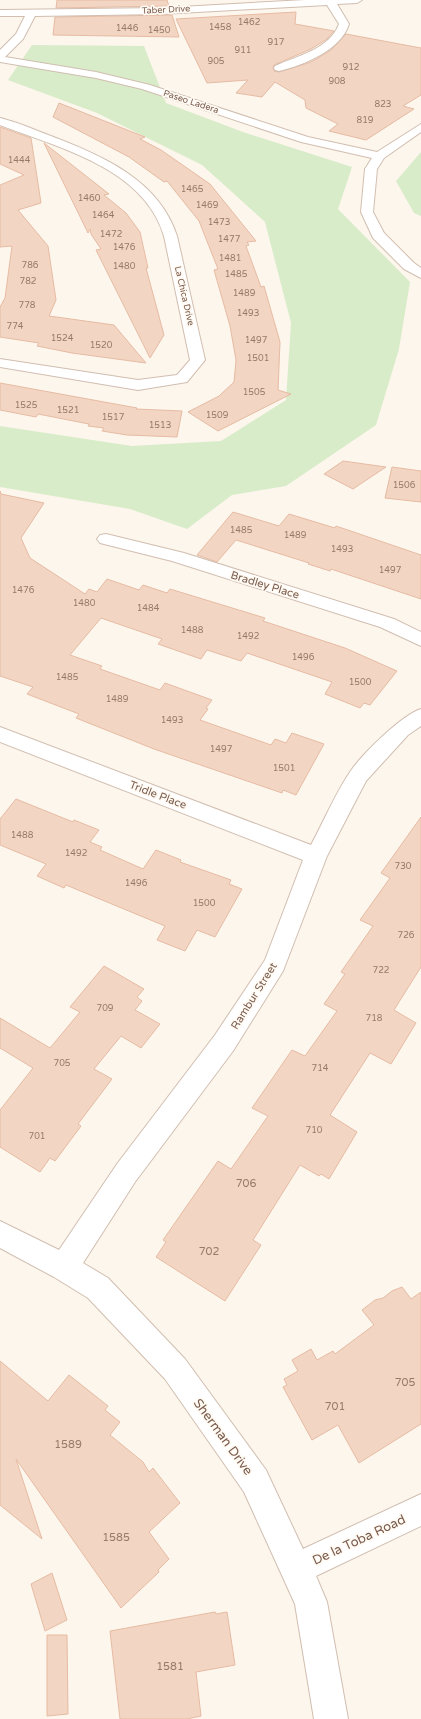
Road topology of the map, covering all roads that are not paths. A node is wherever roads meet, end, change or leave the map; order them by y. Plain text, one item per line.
1 (356, 0) edge
2 (330, 2) junction
3 (0, 13) edge
4 (30, 13) junction
5 (0, 55) edge
6 (0, 59) edge
7 (279, 68) dead end
8 (0, 121) edge
9 (421, 127) edge
10 (379, 156) junction
11 (421, 274) edge
12 (0, 363) edge
13 (106, 539) dead end
14 (421, 640) edge
15 (421, 716) edge
16 (0, 734) edge
17 (316, 856) junction
18 (0, 1234) edge
19 (64, 1267) junction
20 (421, 1510) edge
21 (296, 1569) junction
22 (331, 1719) edge

1 - 2 street, Taber Drive
2 - 4 street, Taber Drive
2 - 7 street
3 - 4 street, Taber Drive
4 - 5 street
6 - 10 street, Paseo Ladera
8 - 12 street, La Chica Drive
9 - 10 street
10 - 11 street
13 - 14 street, Bradley Place
15 - 17 street, Rambur Street
16 - 17 street, Tridle Place
17 - 19 street, Rambur Street
18 - 19 street, Sherman Drive
19 - 21 street, Sherman Drive
20 - 21 street, De la Toba Road
21 - 22 street, Sherman Drive

